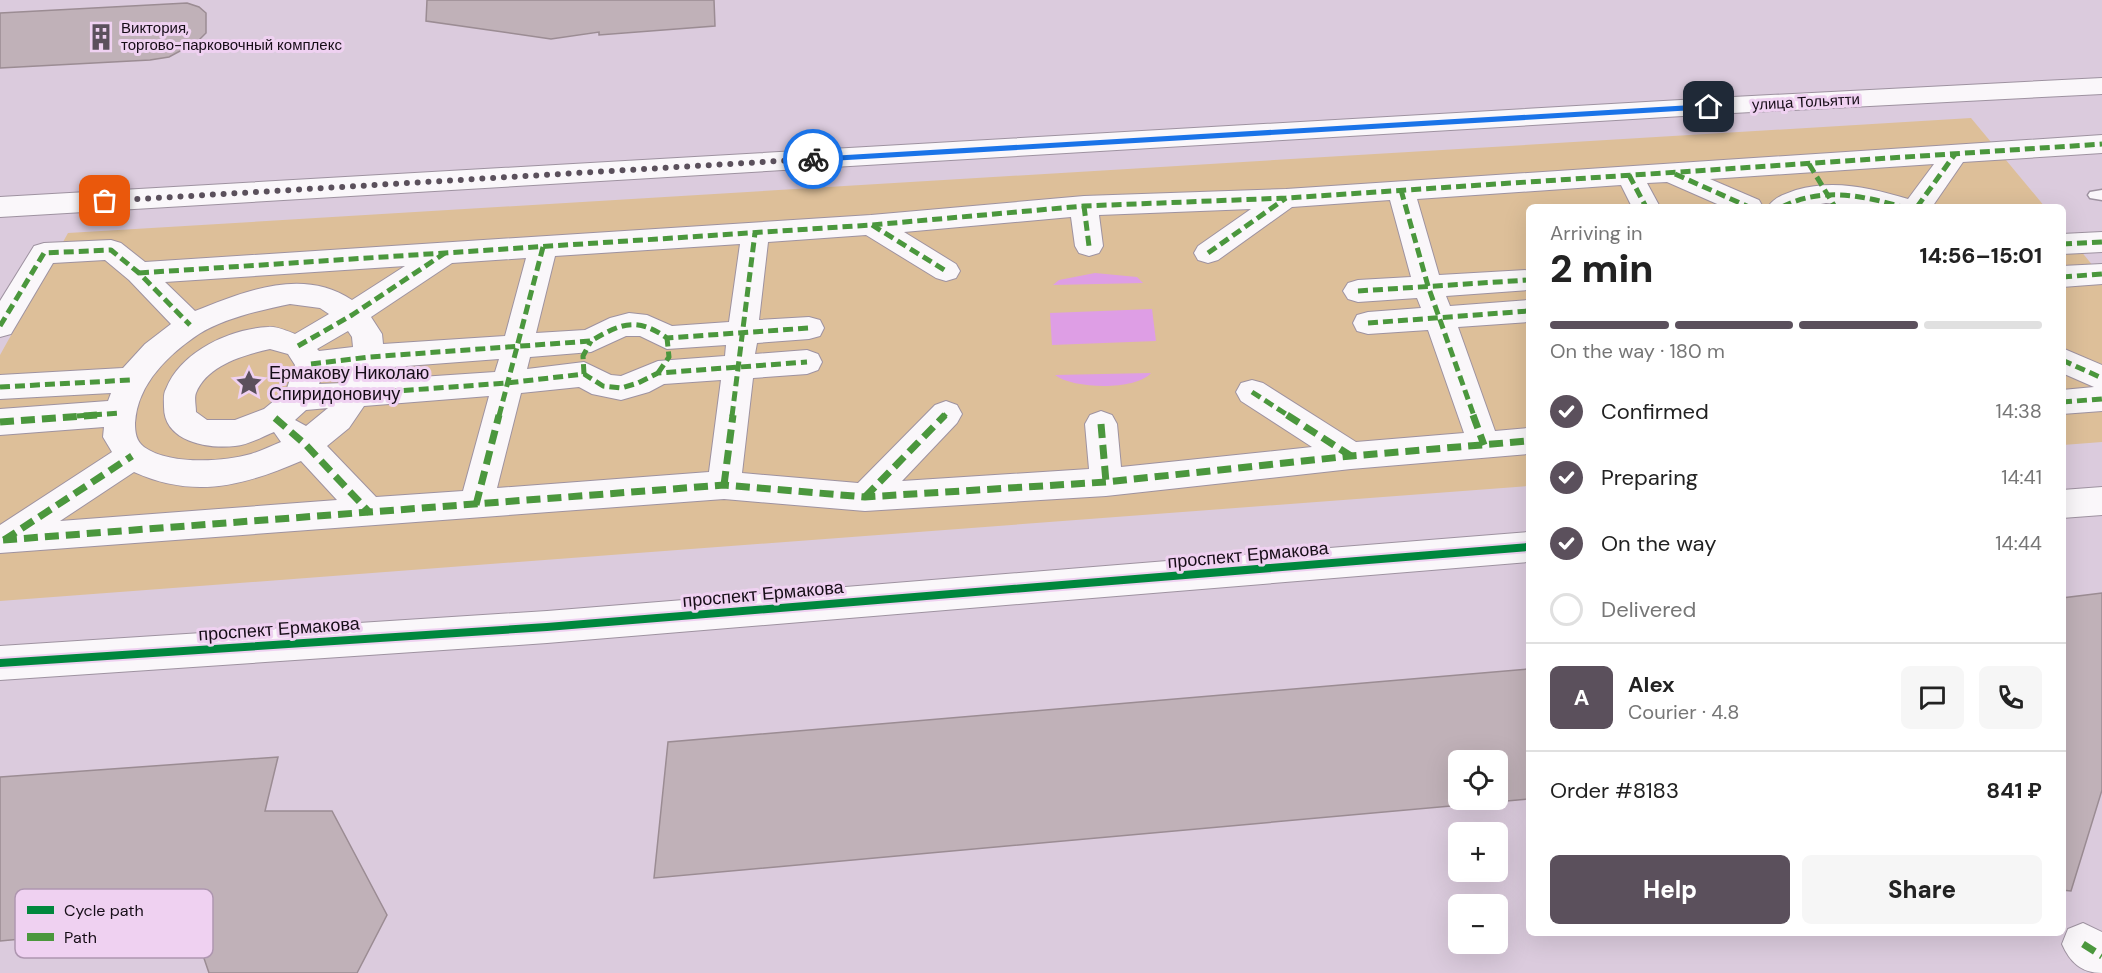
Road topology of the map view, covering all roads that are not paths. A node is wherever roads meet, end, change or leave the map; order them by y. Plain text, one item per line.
1 (2102, 86) edge
2 (2102, 144) edge
3 (1954, 154) junction
4 (1809, 164) junction
5 (1672, 173) junction
6 (1629, 176) junction
7 (1401, 190) junction
8 (1286, 198) junction
9 (1830, 200) edge
10 (1644, 204) edge
11 (1742, 204) edge
12 (1786, 204) edge
13 (1892, 204) edge
14 (1919, 204) edge
15 (1084, 206) junction
16 (0, 207) edge
17 (871, 225) junction
18 (755, 233) junction
19 (2102, 242) edge
20 (2066, 244) edge
21 (543, 246) junction
22 (1089, 246) dead end
23 (446, 253) junction
24 (1208, 253) dead end
25 (946, 271) dead end
26 (139, 273) junction
27 (2102, 274) edge
28 (2066, 277) edge
29 (1526, 280) edge
30 (1428, 286) junction
31 (1358, 291) dead end
32 (1526, 311) edge
33 (352, 315) junction
34 (1440, 317) junction
35 (1368, 322) dead end
36 (0, 326) edge
37 (190, 326) junction
38 (809, 328) dead end
39 (743, 332) junction
40 (667, 338) junction
41 (591, 341) junction
42 (516, 347) junction
43 (305, 355) junction
44 (369, 357) junction
45 (807, 362) dead end
46 (2066, 362) edge
47 (739, 367) junction
48 (658, 373) junction
49 (584, 374) junction
50 (2102, 378) edge
51 (131, 380) junction
52 (507, 384) junction
53 (0, 387) edge
54 (1252, 392) dead end
55 (355, 394) junction
56 (299, 398) junction
57 (2102, 399) edge
58 (2066, 402) edge
59 (120, 413) junction
60 (946, 414) dead end
61 (275, 418) junction
62 (0, 422) edge
63 (1101, 424) dead end
64 (1526, 441) edge
65 (306, 445) junction
66 (1484, 445) junction
67 (132, 456) junction
68 (1351, 456) junction
69 (1106, 482) junction
70 (724, 485) junction
71 (865, 497) junction
72 (2102, 501) edge
73 (2066, 504) edge
74 (476, 505) junction
75 (370, 513) junction
76 (2, 541) edge
77 (1526, 547) edge
78 (0, 663) edge

1 - 16 street, улица Тольятти
2 - 3 street
3 - 4 street
3 - 14 street
4 - 5 street
4 - 9 street
5 - 6 street
5 - 11 street
6 - 7 street
6 - 10 street
7 - 8 street
7 - 30 street
8 - 15 street
8 - 24 street
9 - 12 street
9 - 13 street
15 - 17 street
15 - 22 street
17 - 18 street
17 - 25 street
18 - 21 street
18 - 39 street
19 - 20 street
21 - 23 street
21 - 42 street
23 - 26 street
23 - 33 street
26 - 36 street
26 - 37 street
27 - 28 street
29 - 30 street
30 - 31 street
30 - 34 street
32 - 34 street
33 - 37 street
33 - 43 street
33 - 44 street
34 - 35 street
34 - 66 street
37 - 51 street
38 - 39 street
39 - 40 street
39 - 47 street
40 - 41 street
40 - 48 street
41 - 42 street
41 - 49 street
42 - 44 street
42 - 52 street
43 - 44 street
43 - 56 street
43 - 61 street
44 - 55 street
45 - 47 street
46 - 50 street
47 - 48 street
47 - 70 street
48 - 49 street
49 - 52 street
51 - 53 street
51 - 59 street
52 - 55 street
52 - 74 street
54 - 68 street
55 - 56 street
55 - 65 street
56 - 61 street
57 - 58 street
59 - 62 street
59 - 67 street
60 - 71 street
61 - 65 street
63 - 69 street
64 - 66 street
65 - 67 street
65 - 75 street
66 - 68 street
67 - 76 street
68 - 69 street
69 - 71 street
70 - 71 street
70 - 74 street
72 - 73 street
74 - 75 street
75 - 76 street
77 - 78 street, проспект Ермакова

